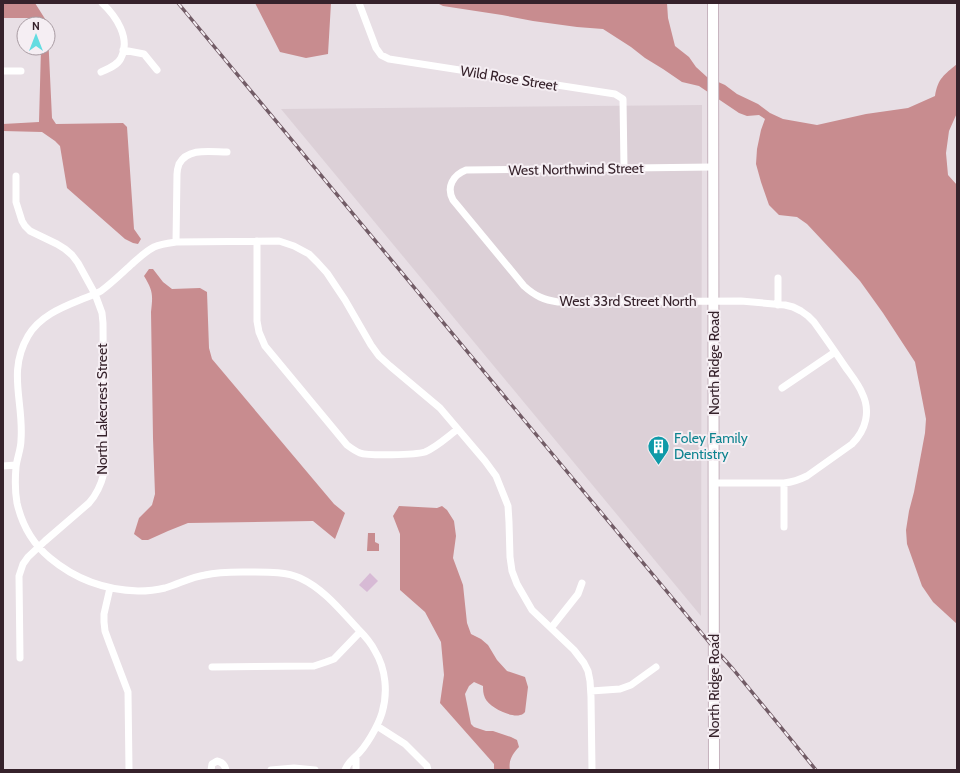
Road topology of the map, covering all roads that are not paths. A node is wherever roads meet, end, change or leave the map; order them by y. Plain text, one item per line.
1 (102, 3) edge
2 (359, 3) edge
3 (713, 3) edge
4 (123, 50) junction
5 (157, 70) dead end
6 (3, 71) edge
7 (21, 71) dead end
8 (101, 72) dead end
9 (227, 152) dead end
10 (624, 168) junction
11 (714, 168) junction
12 (16, 176) dead end
13 (450, 191) joint
14 (257, 241) junction
15 (176, 242) junction
16 (778, 278) dead end
17 (95, 294) junction
18 (714, 302) junction
19 (778, 305) junction
20 (835, 352) junction
21 (782, 388) dead end
22 (458, 429) junction
23 (16, 465) junction
24 (3, 466) edge
25 (714, 483) junction
26 (784, 483) junction
27 (784, 527) dead end
28 (40, 547) junction
29 (582, 583) dead end
30 (110, 588) junction
31 (551, 628) junction
32 (360, 632) junction
33 (20, 658) dead end
34 (212, 667) dead end
35 (656, 667) dead end
36 (591, 691) junction
37 (377, 726) junction
38 (356, 756) junction
39 (129, 770) edge
40 (211, 770) edge
41 (226, 770) edge
42 (271, 770) edge
43 (315, 770) edge
44 (345, 770) edge
45 (356, 770) edge
46 (428, 770) edge
47 (592, 770) edge
48 (714, 770) edge

1 - 4 street
2 - 10 street, Wild Rose Street
3 - 11 main road, North Ridge Road
4 - 5 street
4 - 8 street
6 - 7 street
9 - 15 street
10 - 11 street, West Northwind Street
10 - 13 street, West Northwind Street
11 - 18 main road, North Ridge Road
12 - 17 street, North Lakecrest Street
13 - 18 street, West 33rd Street North
14 - 15 street
14 - 22 street
14 - 22 street
15 - 17 street
16 - 19 street
17 - 23 street
17 - 28 street, North Lakecrest Street
18 - 19 street, West 33rd Street North
18 - 25 main road, North Ridge Road
19 - 20 street, West 33rd Street North
20 - 21 street
20 - 26 street, West 33rd Street North
22 - 31 street
23 - 24 street
23 - 28 street
25 - 26 street, West 33rd Street North
25 - 48 main road, North Ridge Road
26 - 27 street
28 - 30 street
28 - 33 street, North Lakecrest Street
29 - 31 street
30 - 32 street
30 - 39 street
31 - 36 street
32 - 34 street
32 - 37 street
35 - 36 street
36 - 47 street
37 - 38 street
37 - 46 street
38 - 44 street
38 - 45 street
40 - 41 street
42 - 43 street

